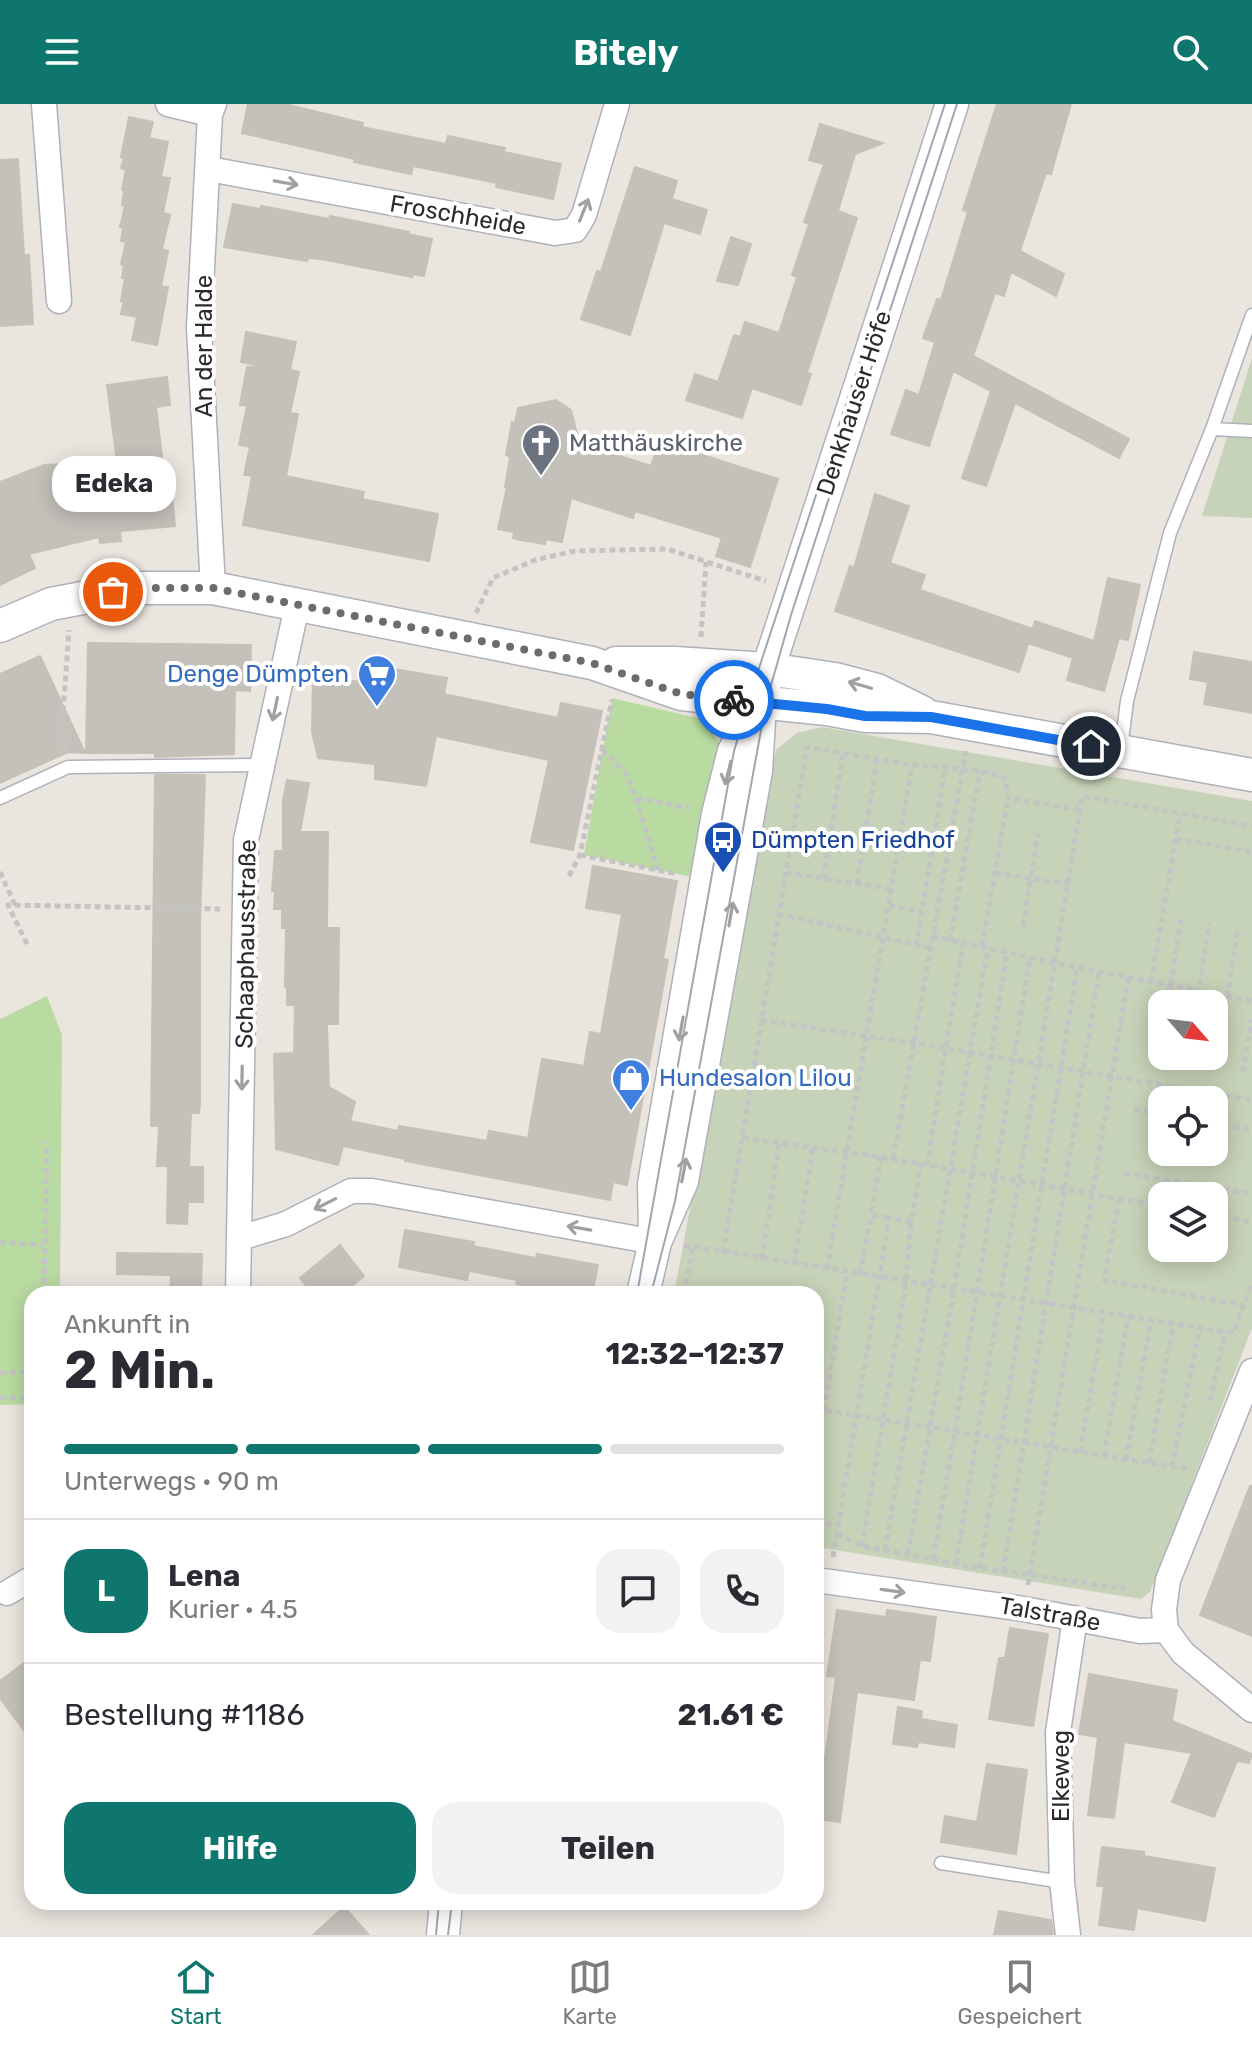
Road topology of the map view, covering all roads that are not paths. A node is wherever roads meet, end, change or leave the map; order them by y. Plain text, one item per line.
1 (44, 104) edge
2 (168, 104) edge
3 (617, 104) edge
4 (952, 104) edge
5 (212, 109) edge
6 (209, 169) junction
7 (59, 301) dead end
8 (1252, 315) edge
9 (1212, 429) junction
10 (1252, 431) edge
11 (213, 588) junction
12 (297, 606) junction
13 (0, 626) edge
14 (605, 667) junction
15 (768, 669) junction
16 (760, 703) junction
17 (931, 717) junction
18 (1121, 751) junction
19 (262, 765) junction
20 (1252, 775) edge
21 (0, 798) edge
22 (240, 1238) junction
23 (655, 1242) junction
24 (238, 1286) edge
25 (645, 1286) edge
26 (1252, 1371) edge
27 (824, 1581) edge
28 (24, 1583) edge
29 (7, 1593) dead end
30 (1075, 1618) junction
31 (1166, 1630) junction
32 (1252, 1710) edge
33 (941, 1863) dead end
34 (1062, 1882) junction
35 (445, 1910) edge
36 (443, 1935) edge
37 (1068, 1935) edge

1 - 7 street
2 - 5 street
6 -> 3 street, Froschheide
4 - 15 street, Denkhauser Höfe
5 - 6 street, An der Halde
6 - 11 street, An der Halde
8 - 9 lane
9 - 10 lane
9 - 18 lane
11 - 12 street
11 - 13 street
12 - 14 street
12 -> 19 street, Schaaphausstraße
14 - 15 street
14 - 16 street
15 - 16 street, Denkhauser Höfe
17 -> 15 street
16 - 17 street
23 -> 16 street, Denkhauser Höfe
16 -> 23 street, Denkhauser Höfe
17 - 18 street
18 - 20 street
19 - 21 lane
19 -> 22 street, Schaaphausstraße
23 -> 22 street
22 - 24 street, Schaaphausstraße
23 - 25 street, Denkhauser Höfe
26 - 31 street
27 -> 30 street, Talstraße
28 - 29 street
30 - 31 street, Talstraße
30 - 34 street, Elkeweg
31 - 32 street
33 - 34 lane
34 - 37 street, Elkeweg
35 - 36 street

